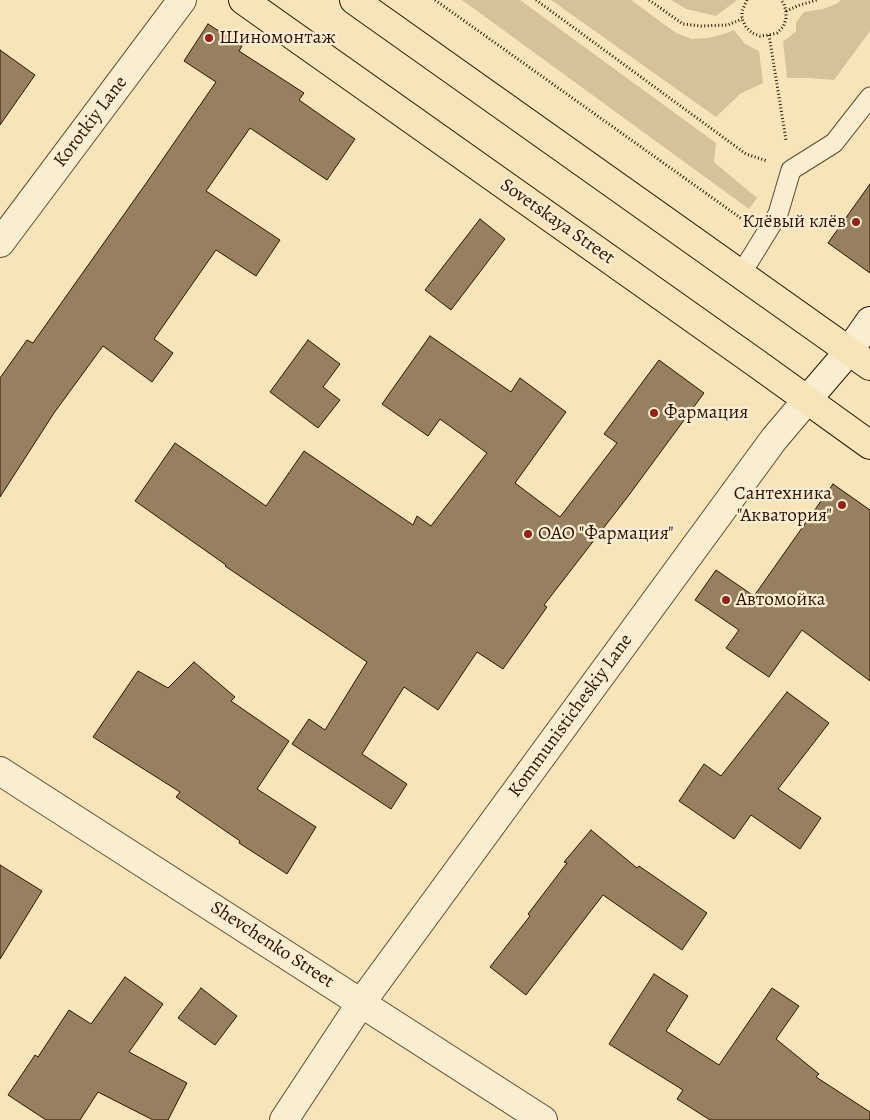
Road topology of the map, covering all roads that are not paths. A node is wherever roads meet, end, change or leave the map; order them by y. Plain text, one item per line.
1 (182, 0) edge
2 (243, 0) edge
3 (354, 0) edge
4 (870, 97) edge
5 (0, 243) edge
6 (740, 274) junction
7 (870, 321) edge
8 (859, 359) edge
9 (807, 400) junction
10 (870, 445) edge
11 (0, 771) edge
12 (361, 1003) junction
13 (284, 1120) edge
14 (544, 1120) edge

1 - 5 street, Korotkiy Lane
2 - 9 main road, Sovetskaya Street
3 - 6 main road
4 - 6 lane
6 - 8 main road
7 - 8 street, Kommunisticheskiy Lane
8 - 9 street, Kommunisticheskiy Lane
9 - 10 main road, Sovetskaya Street
9 - 12 street, Kommunisticheskiy Lane
11 - 12 street, Shevchenko Street
12 - 13 street, Kommunisticheskiy Lane
12 - 14 street, Shevchenko Street

